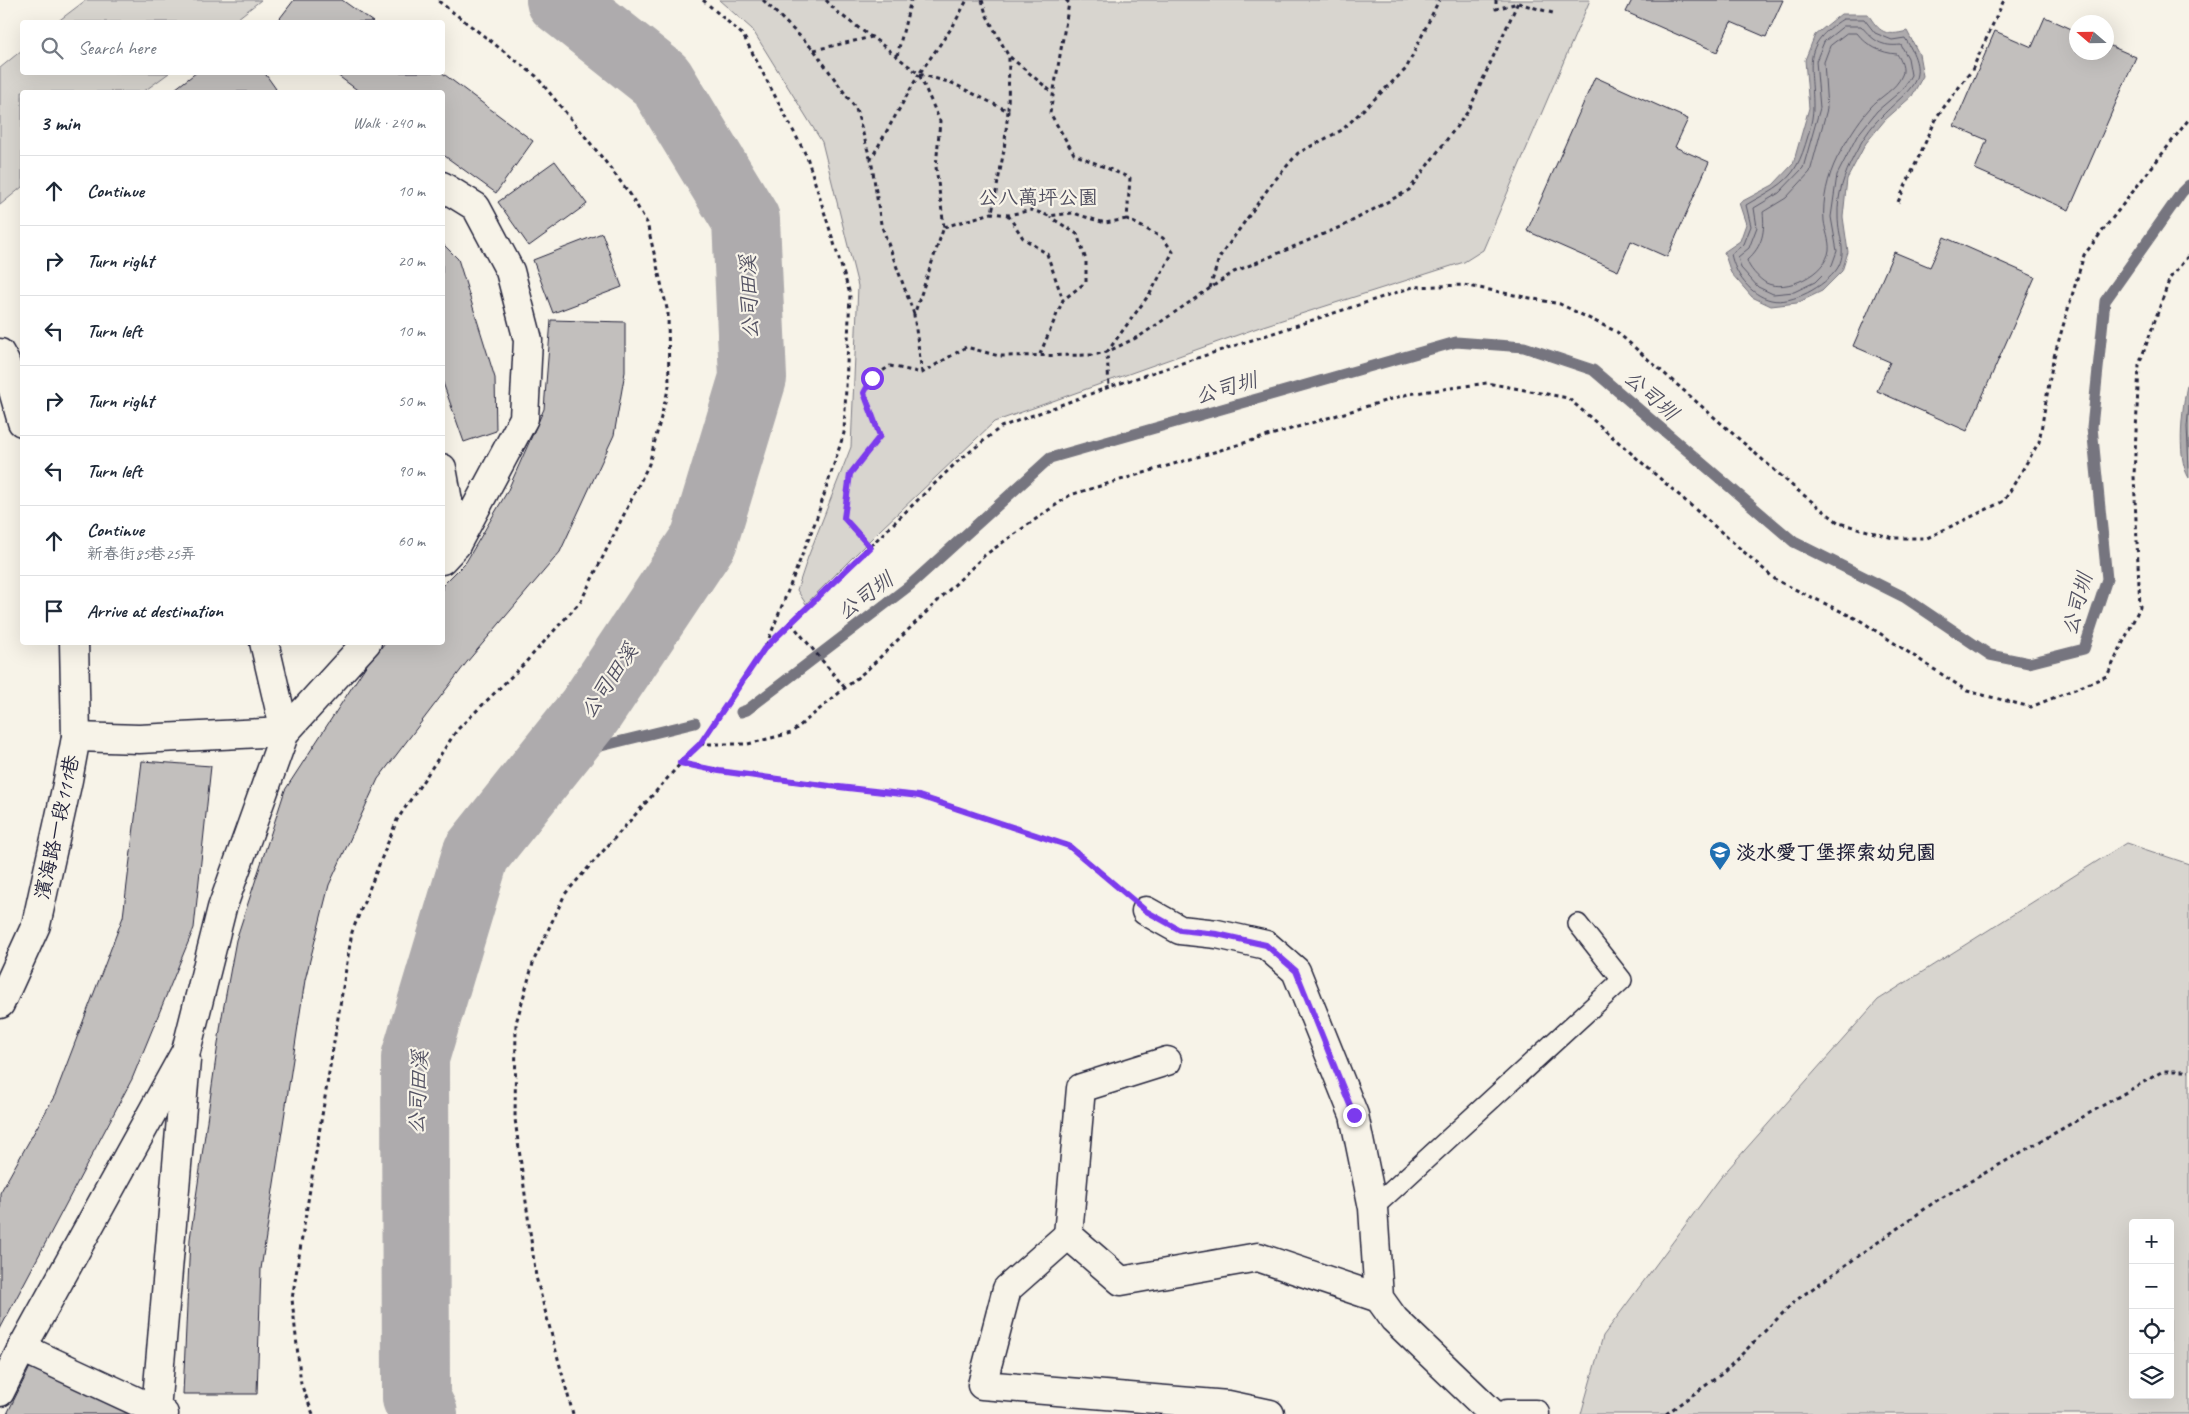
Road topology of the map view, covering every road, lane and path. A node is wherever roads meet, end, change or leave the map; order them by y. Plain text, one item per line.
1 (437, 0) edge
2 (703, 0) edge
3 (763, 0) edge
4 (826, 0) edge
5 (911, 0) edge
6 (968, 0) edge
7 (982, 0) edge
8 (1066, 0) edge
9 (1438, 0) edge
10 (1496, 0) edge
11 (2004, 0) edge
12 (1518, 2) edge
13 (1556, 14) dead end
14 (872, 38) junction
15 (814, 50) junction
16 (897, 56) junction
17 (1009, 57) junction
18 (919, 74) junction
19 (1053, 93) junction
20 (1008, 111) junction
21 (2189, 119) edge
22 (871, 159) junction
23 (445, 188) edge
24 (1898, 202) dead end
25 (992, 213) junction
26 (1008, 215) junction
27 (1049, 216) junction
28 (1127, 219) junction
29 (944, 226) junction
30 (2189, 255) edge
31 (1209, 289) junction
32 (1063, 300) junction
33 (914, 315) junction
34 (1107, 352) junction
35 (0, 353) edge
36 (1040, 354) junction
37 (922, 373) junction
38 (1108, 386) junction
39 (20, 415) edge
40 (445, 504) edge
41 (870, 547) junction
42 (449, 552) edge
43 (791, 623) junction
44 (74, 645) edge
45 (265, 645) edge
46 (364, 645) edge
47 (764, 649) junction
48 (845, 688) junction
49 (284, 732) junction
50 (76, 737) junction
51 (700, 744) junction
52 (680, 763) junction
53 (1146, 911) joint
54 (1578, 924) dead end
55 (0, 1004) edge
56 (186, 1051) junction
57 (1167, 1061) dead end
58 (2189, 1072) edge
59 (1373, 1208) junction
60 (1068, 1235) junction
61 (1379, 1298) junction
62 (22, 1348) junction
63 (0, 1392) edge
64 (160, 1412) edge
65 (313, 1414) edge
66 (573, 1414) edge
67 (1270, 1414) edge
68 (1493, 1414) edge
69 (1507, 1414) edge
70 (1534, 1414) edge
71 (1666, 1414) edge

1 - 65 path
2 - 47 path
3 - 15 path
4 - 14 path
5 - 16 path
6 - 18 path
7 - 17 path
8 - 19 path
9 - 31 path
10 - 12 path
11 - 24 path
12 - 13 path
12 - 31 path
14 - 15 path
14 - 16 path
15 - 22 path
16 - 18 path
17 - 19 path
17 - 20 path
18 - 20 path
18 - 22 path
18 - 29 path
19 - 28 path
20 - 25 path
21 - 38 path
22 - 33 path
23 - 42 street
25 - 26 path
25 - 29 path
26 - 27 path
26 - 32 path
27 - 28 path
27 - 32 path
28 - 34 path
29 - 33 path
30 - 48 path
31 - 34 path
32 - 36 path
33 - 37 path
34 - 36 path
34 - 38 path
35 - 39 street
36 - 37 path
37 - 41 path
38 - 41 path
40 - 42 street
41 - 43 path
43 - 47 path
43 - 48 path
44 - 50 street, 濱海路一段111巷
45 - 49 street
46 - 49 street
47 - 51 path
48 - 51 path
49 - 50 street
49 - 56 street
50 - 55 street, 濱海路一段111巷
51 - 52 path
52 - 53 path
52 - 66 path
53 - 59 street
54 - 59 lane
56 - 62 street
56 - 64 street
57 - 60 street
58 - 71 path
59 - 61 street
60 - 61 street
60 - 67 street
61 - 68 street
62 - 63 street
62 - 64 street
69 - 70 street

